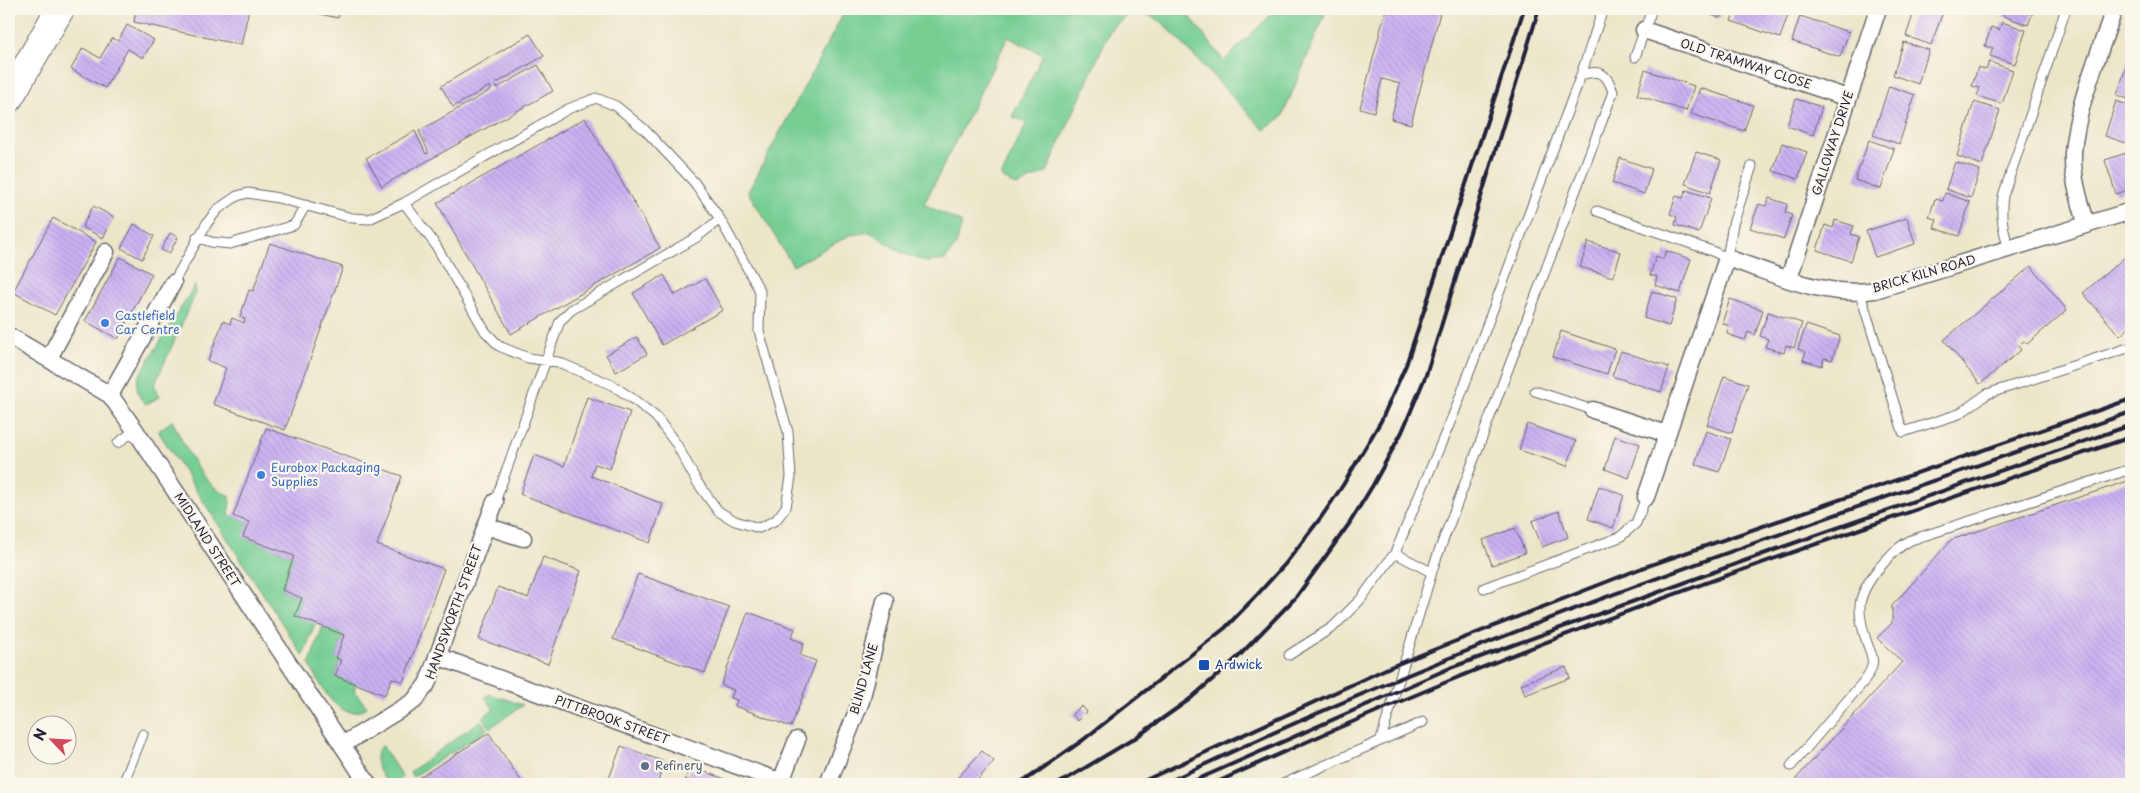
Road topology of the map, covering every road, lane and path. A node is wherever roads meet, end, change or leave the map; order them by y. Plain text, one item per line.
1 (60, 9) edge
2 (1603, 9) edge
3 (1652, 9) edge
4 (1878, 9) edge
5 (2066, 9) edge
6 (2114, 9) edge
7 (1644, 30) junction
8 (1635, 58) dead end
9 (1581, 75) junction
10 (9, 98) edge
11 (1848, 98) junction
12 (1752, 166) dead end
13 (404, 203) junction
14 (306, 205) junction
15 (1597, 211) dead end
16 (2131, 212) edge
17 (720, 219) junction
18 (2087, 225) junction
19 (197, 237) junction
20 (2009, 249) junction
21 (106, 252) dead end
22 (1727, 258) junction
23 (1789, 278) junction
24 (173, 284) joint
25 (1860, 293) junction
26 (9, 336) edge
27 (2131, 347) edge
28 (49, 358) junction
29 (544, 360) junction
30 (1536, 391) dead end
31 (110, 395) junction
32 (1593, 410) joint
33 (135, 430) junction
34 (1667, 434) junction
35 (118, 443) dead end
36 (2131, 469) edge
37 (1646, 497) joint
38 (495, 502) joint
39 (486, 526) junction
40 (522, 538) dead end
41 (1394, 553) junction
42 (1432, 572) junction
43 (1484, 588) dead end
44 (885, 601) dead end
45 (1290, 655) dead end
46 (438, 656) junction
47 (1423, 722) dead end
48 (143, 734) dead end
49 (1381, 739) junction
50 (797, 740) dead end
51 (342, 745) junction
52 (1791, 766) dead end
53 (782, 783) edge
54 (123, 784) edge
55 (368, 784) edge
56 (828, 784) edge
57 (1283, 784) edge

1 - 10 highway
2 - 9 lane
3 - 7 lane
4 - 11 street, GALLOWAY DRIVE
5 - 20 lane
6 - 18 street
7 - 8 lane
7 - 11 street, OLD TRAMWAY CLOSE
9 - 41 lane
9 - 42 lane
11 - 23 street, GALLOWAY DRIVE
12 - 22 lane
13 - 14 lane
13 - 17 lane
13 - 29 lane
14 - 19 lane
14 - 19 lane
15 - 22 lane
16 - 18 street, BRICK KILN ROAD
17 - 29 lane
17 - 29 lane
18 - 20 street, BRICK KILN ROAD
19 - 24 lane
20 - 25 street, BRICK KILN ROAD
21 - 28 street
22 - 23 street, BRICK KILN ROAD
22 - 34 street
23 - 25 street, BRICK KILN ROAD
24 - 31 street
25 - 27 lane
26 - 28 street, MIDLAND STREET
28 - 31 street, MIDLAND STREET
29 - 38 lane
30 - 32 lane
31 - 33 street, MIDLAND STREET
32 - 34 street
33 - 35 lane
33 - 51 street, MIDLAND STREET
34 - 37 street
36 - 52 lane
37 - 43 lane
38 - 39 street, HANDSWORTH STREET
39 - 40 street
39 - 46 street, HANDSWORTH STREET
41 - 42 lane
41 - 45 lane
42 - 49 lane
44 - 56 street, BLIND LANE
46 - 51 street, HANDSWORTH STREET
46 - 53 street, PITTBROOK STREET
47 - 49 lane
48 - 54 lane
49 - 57 lane
50 - 53 street
51 - 55 street, MIDLAND STREET

